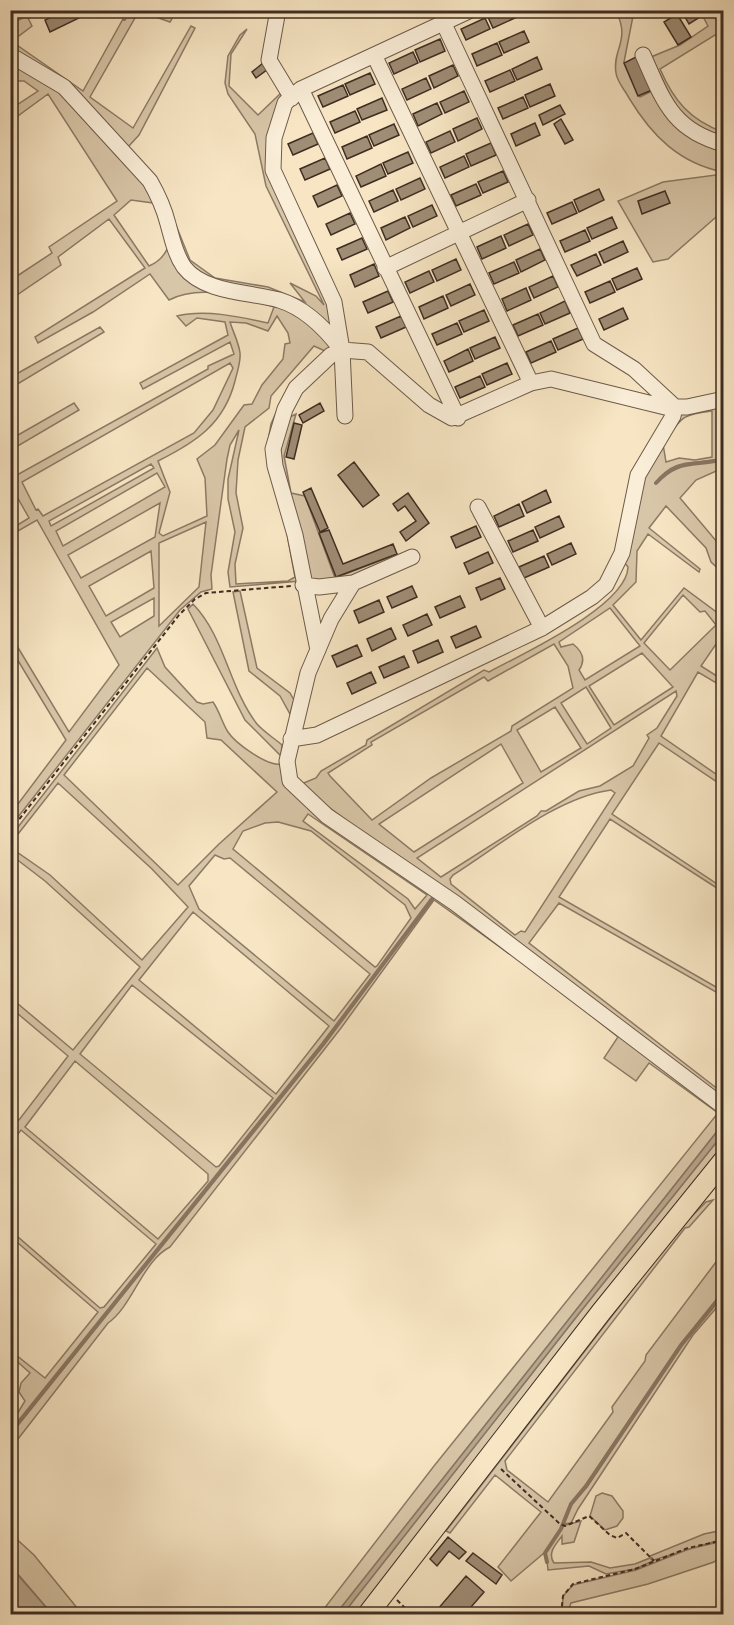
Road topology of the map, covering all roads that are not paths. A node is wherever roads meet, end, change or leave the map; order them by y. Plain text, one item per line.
1 (278, 10) edge
2 (465, 12) edge
3 (444, 24) junction
4 (10, 55) edge
5 (374, 55) junction
6 (643, 55) dead end
7 (296, 93) junction
8 (723, 144) edge
9 (528, 200) junction
10 (459, 233) junction
11 (385, 268) junction
12 (342, 350) junction
13 (531, 382) junction
14 (723, 399) edge
15 (675, 407) junction
16 (345, 416) dead end
17 (458, 417) junction
18 (478, 507) dead end
19 (412, 557) dead end
20 (353, 584) junction
21 (303, 585) junction
22 (542, 628) junction
23 (318, 650) junction
24 (291, 739) junction
25 (723, 1107) edge
26 (723, 1160) edge
27 (368, 1614) edge

1 - 7 street
2 - 3 street
3 - 5 street
3 - 9 street
4 - 12 street
5 - 7 street
5 - 10 street
6 - 8 street
7 - 11 street
7 - 12 street
9 - 10 street
9 - 15 street
10 - 11 street
10 - 13 street
11 - 17 street
12 - 16 street
12 - 17 street
12 - 21 street
13 - 15 street
13 - 17 street
14 - 15 street
15 - 22 street
18 - 22 street
19 - 20 street
20 - 21 street
20 - 23 street
21 - 23 street
22 - 24 street
23 - 24 street
24 - 25 street
26 - 27 main road

